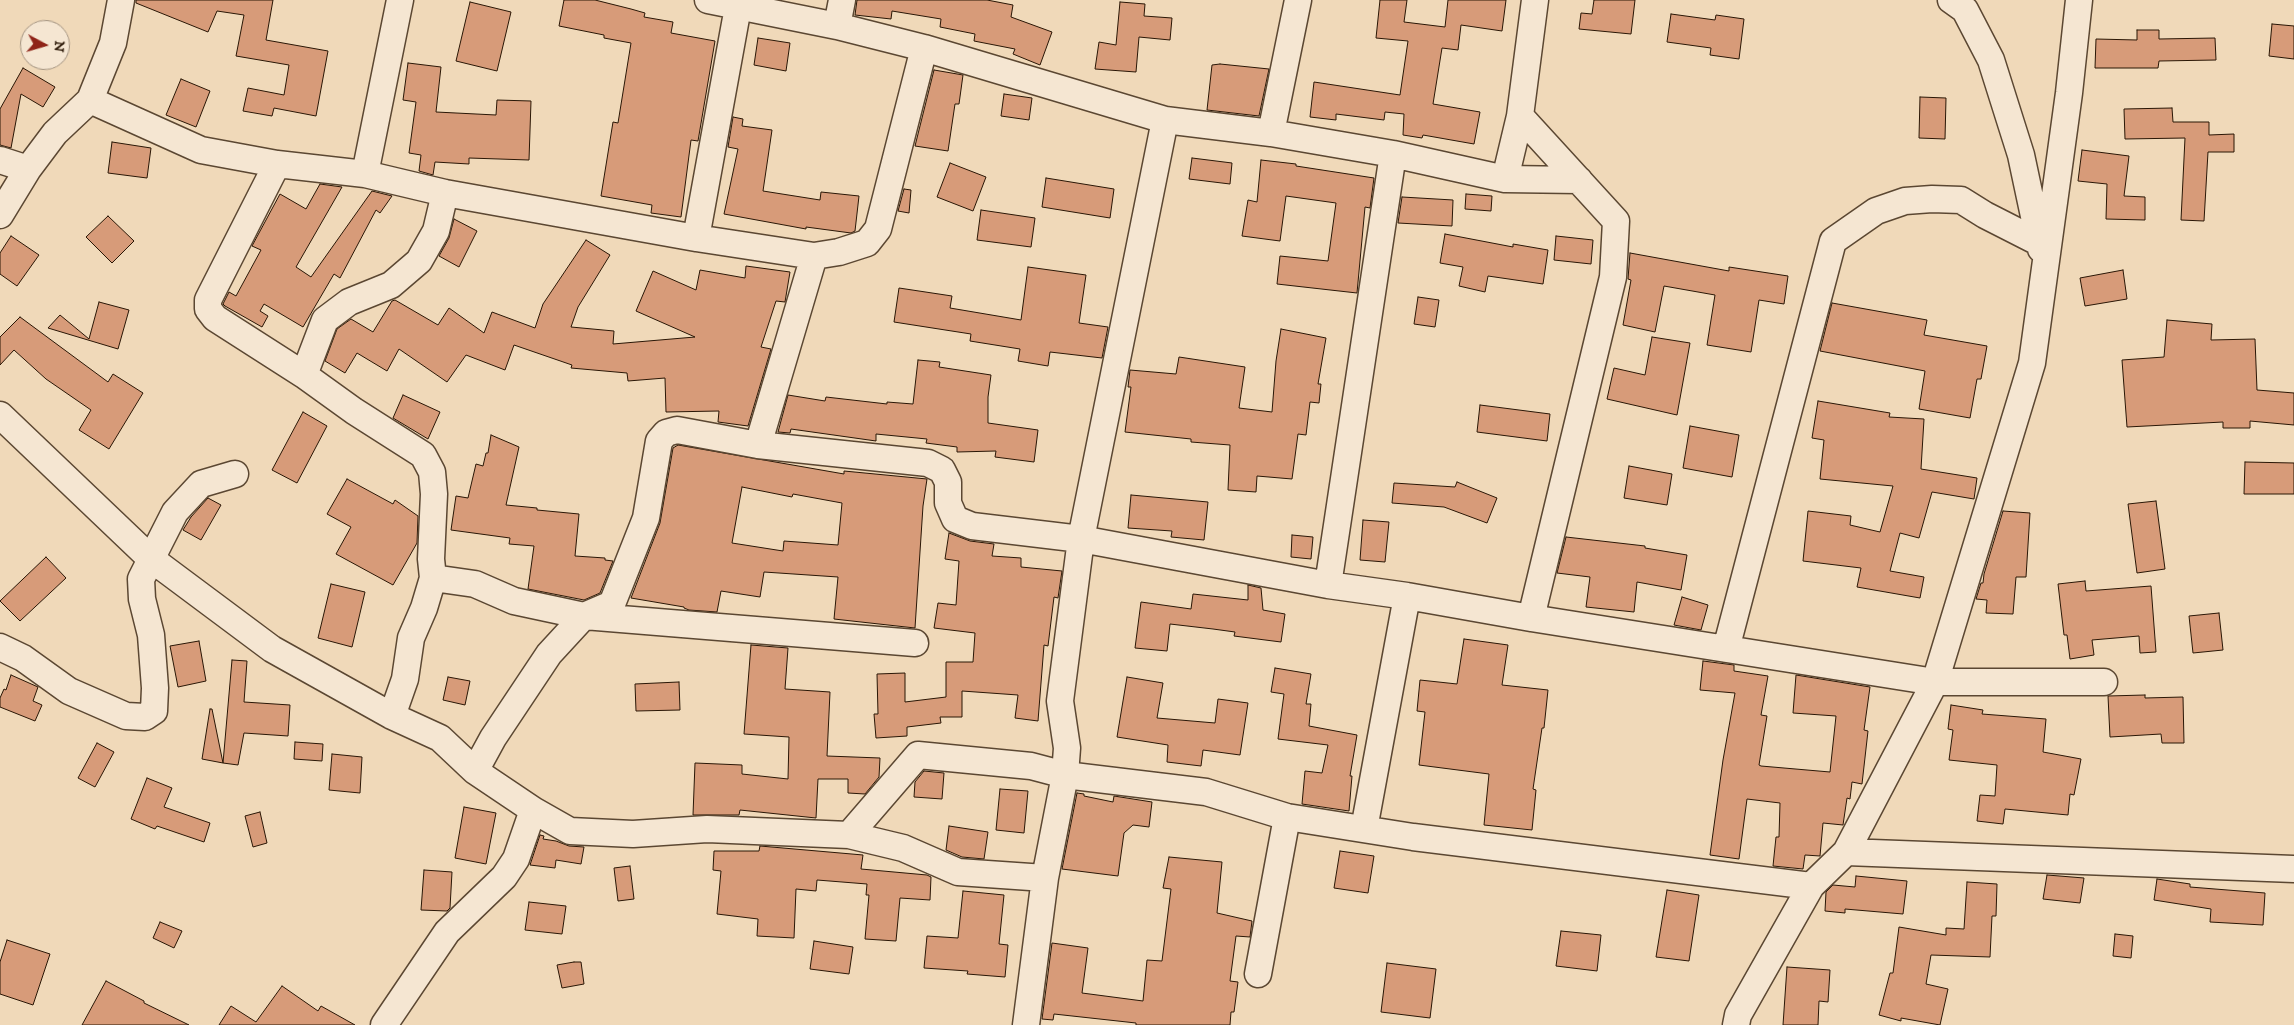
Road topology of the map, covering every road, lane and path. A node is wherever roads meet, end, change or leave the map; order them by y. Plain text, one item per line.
1 (121, 0) edge
2 (400, 0) edge
3 (708, 0) edge
4 (842, 0) edge
5 (1298, 0) edge
6 (1536, 0) edge
7 (1951, 0) edge
8 (2079, 0) edge
9 (738, 7) junction
10 (837, 26) junction
11 (924, 48) junction
12 (90, 100) junction
13 (1520, 116) junction
14 (1165, 120) junction
15 (1271, 133) junction
16 (1393, 154) junction
17 (0, 160) edge
18 (277, 164) junction
19 (28, 169) junction
20 (365, 174) junction
21 (1505, 179) junction
22 (1579, 180) junction
23 (444, 193) junction
24 (0, 216) edge
25 (696, 238) junction
26 (2040, 243) junction
27 (814, 256) junction
28 (2045, 269) junction
29 (304, 375) junction
30 (0, 414) edge
31 (758, 445) junction
32 (235, 474) dead end
33 (1080, 539) junction
34 (150, 558) junction
35 (433, 578) junction
36 (1328, 585) junction
37 (1407, 596) junction
38 (584, 616) junction
39 (1531, 618) junction
40 (915, 643) dead end
41 (0, 647) edge
42 (1726, 649) junction
43 (1935, 682) junction
44 (2104, 682) dead end
45 (392, 716) junction
46 (476, 771) junction
47 (1065, 775) junction
48 (533, 810) junction
49 (1288, 817) junction
50 (1364, 829) junction
51 (849, 835) junction
52 (1846, 852) junction
53 (2294, 870) edge
54 (1045, 878) junction
55 (1811, 886) junction
56 (1258, 974) dead end
57 (384, 1025) edge
58 (1026, 1025) edge
59 (1736, 1025) edge

1 - 12 street
2 - 20 street
3 - 9 street
4 - 10 street
5 - 15 street
6 - 13 street
7 - 26 street
8 - 28 street
9 - 10 street
9 - 25 street
10 - 11 street
11 - 14 street
11 - 27 street
12 - 18 street
12 - 19 street
13 - 21 street
13 - 22 street
14 - 15 street
14 - 33 street
15 - 16 street
16 - 21 street
16 - 36 street
17 - 19 street
18 - 20 street
18 - 29 street
19 - 24 street
20 - 23 street
21 - 22 street
22 - 39 street
23 - 25 street
23 - 29 street
25 - 27 street
26 - 28 street
26 - 42 street
27 - 31 street
28 - 43 street
29 - 35 street
30 - 34 street
31 - 33 street
31 - 38 street
32 - 34 street
33 - 36 street
33 - 47 street
34 - 41 street
34 - 45 street
35 - 38 street
35 - 45 street
36 - 37 street
37 - 39 street
37 - 50 street
38 - 40 street
38 - 46 street
39 - 42 street
42 - 43 street
43 - 44 street
43 - 52 street
45 - 46 street
46 - 48 street
47 - 49 street
47 - 51 street
47 - 54 street
48 - 51 street
48 - 57 street
49 - 50 street
49 - 56 street
50 - 55 street
51 - 54 street
52 - 53 street
52 - 55 street
54 - 58 street
55 - 59 street

